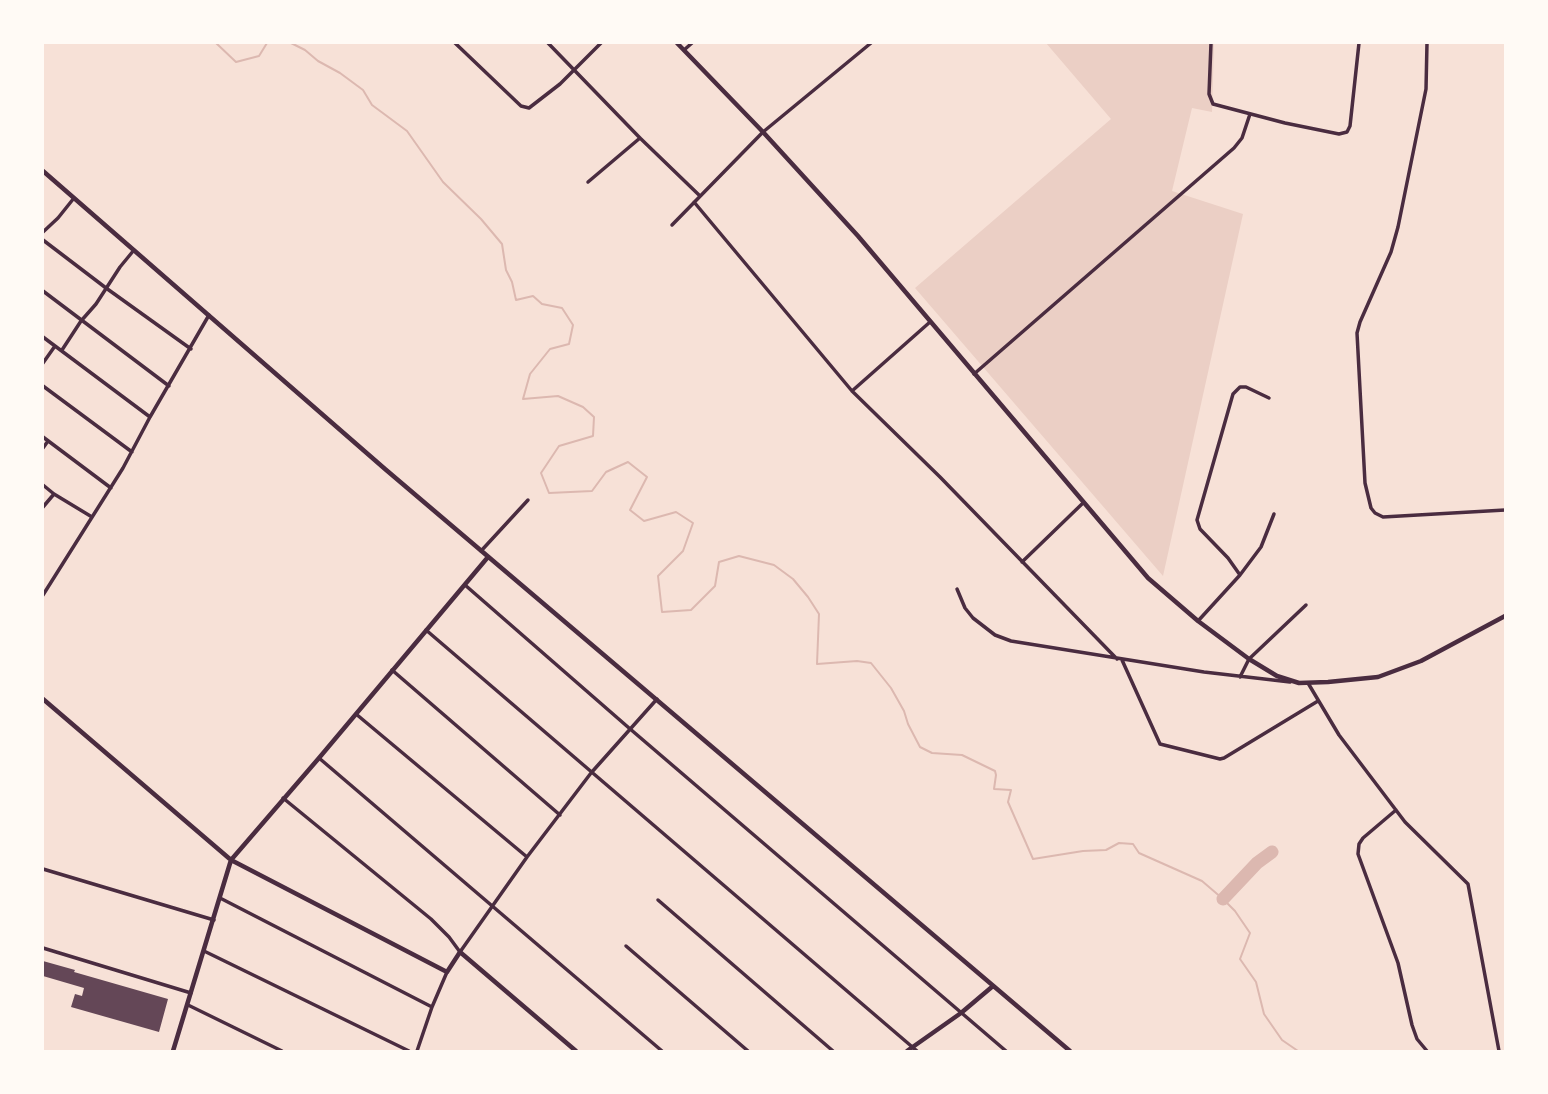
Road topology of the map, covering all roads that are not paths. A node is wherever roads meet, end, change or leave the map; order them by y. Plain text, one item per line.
1 (455, 43) edge
2 (548, 43) edge
3 (601, 43) edge
4 (677, 43) edge
5 (692, 43) edge
6 (871, 43) edge
7 (1211, 43) edge
8 (1359, 43) edge
9 (1427, 43) edge
10 (684, 50) junction
11 (574, 69) junction
12 (1250, 114) junction
13 (763, 132) junction
14 (640, 138) junction
15 (43, 171) edge
16 (588, 182) dead end
17 (699, 195) junction
18 (74, 198) junction
19 (694, 202) junction
20 (672, 225) dead end
21 (43, 232) edge
22 (43, 240) edge
23 (134, 250) junction
24 (106, 288) junction
25 (43, 291) edge
26 (209, 315) junction
27 (81, 321) junction
28 (930, 322) junction
29 (43, 337) edge
30 (55, 346) junction
31 (191, 349) junction
32 (62, 350) junction
33 (43, 363) edge
34 (974, 374) junction
35 (43, 386) edge
36 (169, 386) junction
37 (852, 391) junction
38 (1269, 398) dead end
39 (150, 417) junction
40 (43, 437) edge
41 (48, 441) junction
42 (43, 448) edge
43 (132, 452) junction
44 (43, 485) edge
45 (111, 488) junction
46 (54, 494) junction
47 (528, 500) dead end
48 (1083, 503) junction
49 (43, 507) edge
50 (1505, 510) edge
51 (1274, 514) dead end
52 (92, 517) junction
53 (481, 551) junction
54 (488, 557) junction
55 (1022, 562) junction
56 (1240, 575) junction
57 (465, 585) junction
58 (957, 590) dead end
59 (43, 595) edge
60 (1306, 605) dead end
61 (1505, 616) edge
62 (1198, 621) junction
63 (426, 630) junction
64 (1117, 659) junction
65 (1249, 659) junction
66 (1122, 660) junction
67 (392, 670) junction
68 (1240, 677) junction
69 (1293, 682) junction
70 (1308, 683) junction
71 (43, 699) edge
72 (656, 699) junction
73 (1318, 701) junction
74 (356, 714) junction
75 (629, 728) junction
76 (319, 758) junction
77 (591, 773) junction
78 (283, 798) junction
79 (1396, 810) junction
80 (560, 814) junction
81 (527, 857) junction
82 (231, 860) junction
83 (43, 869) edge
84 (220, 898) junction
85 (658, 900) dead end
86 (492, 907) junction
87 (214, 920) junction
88 (626, 946) dead end
89 (43, 948) edge
90 (204, 951) junction
91 (460, 952) junction
92 (447, 972) junction
93 (993, 986) junction
94 (191, 993) junction
95 (188, 1004) junction
96 (432, 1007) junction
97 (961, 1013) junction
98 (912, 1047) junction
99 (173, 1051) edge
100 (282, 1051) edge
101 (409, 1051) edge
102 (417, 1051) edge
103 (576, 1051) edge
104 (662, 1051) edge
105 (748, 1051) edge
106 (833, 1051) edge
107 (907, 1051) edge
108 (917, 1051) edge
109 (1006, 1051) edge
110 (1070, 1051) edge
111 (1427, 1051) edge
112 (1498, 1051) edge

1 - 11 street
2 - 11 street
3 - 11 street
4 - 10 street
5 - 10 street
6 - 13 street
7 - 12 street
8 - 12 street
9 - 50 street
10 - 13 street
11 - 14 street
12 - 34 street
13 - 17 street
13 - 28 street
14 - 16 street
14 - 17 street
15 - 18 street
17 - 19 street
18 - 21 street
18 - 23 street
19 - 20 street
19 - 37 street
22 - 24 street
23 - 24 street
23 - 26 street
24 - 27 street
24 - 31 street
25 - 27 street
26 - 31 street
26 - 53 street
27 - 32 street
27 - 36 street
28 - 34 street
28 - 37 street
29 - 30 street
30 - 32 street
30 - 33 street
31 - 36 street
32 - 39 street
34 - 48 street
35 - 43 street
36 - 39 street
37 - 55 street
38 - 56 street
39 - 43 street
40 - 41 street
41 - 42 street
41 - 45 street
43 - 45 street
44 - 46 street
45 - 52 street
46 - 49 street
46 - 52 street
47 - 53 street
48 - 55 street
48 - 62 street
51 - 56 street
52 - 59 street
53 - 54 street
54 - 57 street
54 - 72 street
55 - 64 street
56 - 62 street
57 - 63 street
57 - 75 street
58 - 64 street
60 - 65 street
61 - 70 street
62 - 65 street
63 - 67 street
63 - 77 street
64 - 66 street
65 - 68 street
65 - 69 street
66 - 68 street
66 - 73 street
67 - 74 street
67 - 80 street
68 - 69 street
69 - 70 street
70 - 73 street
71 - 82 street
72 - 75 street
72 - 93 street
73 - 79 street
74 - 76 street
74 - 81 street
75 - 77 street
75 - 97 street
76 - 78 street
76 - 86 street
77 - 80 street
77 - 98 street
78 - 82 street
78 - 91 street
79 - 111 street
79 - 112 street
80 - 81 street
81 - 86 street
82 - 84 street
82 - 92 street
83 - 87 street
84 - 87 street
84 - 96 street
85 - 106 street
86 - 91 street
86 - 104 street
87 - 90 street
88 - 105 street
89 - 94 street
90 - 94 street
90 - 101 street
91 - 92 street
91 - 103 street
92 - 96 street
93 - 97 street
93 - 110 street
94 - 95 street
95 - 99 street
95 - 100 street
96 - 102 street
97 - 98 street
97 - 109 street
98 - 107 street
98 - 108 street

